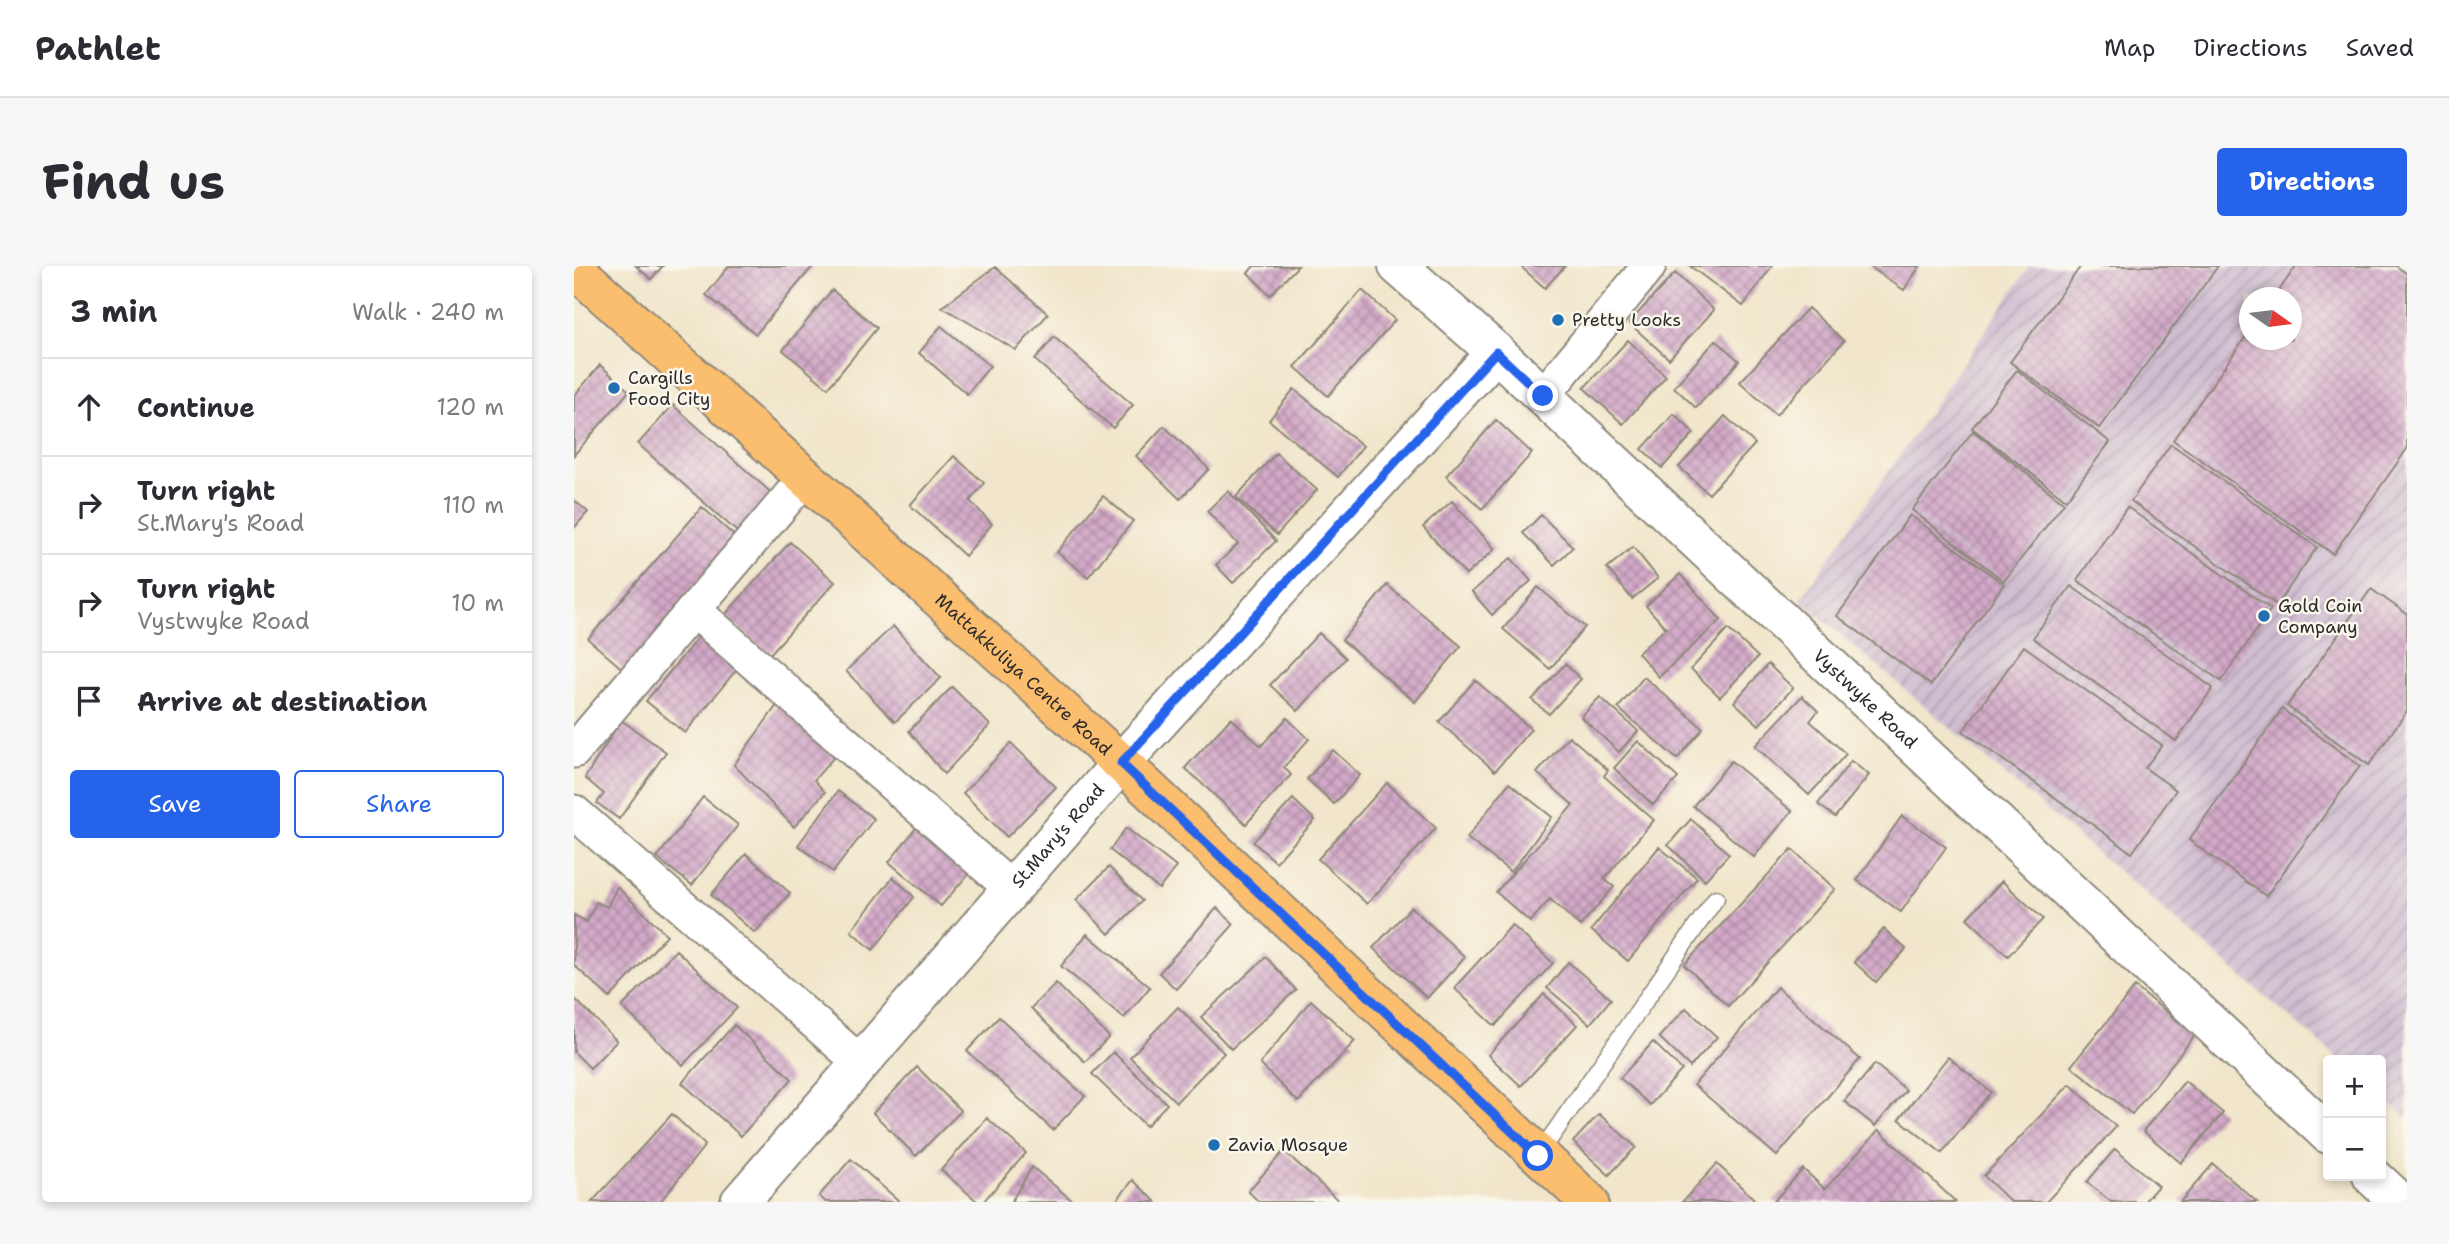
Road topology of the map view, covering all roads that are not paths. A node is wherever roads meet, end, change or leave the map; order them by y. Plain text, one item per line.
1 (1398, 266) edge
2 (1649, 266) edge
3 (574, 268) edge
4 (1496, 352) junction
5 (1543, 396) junction
6 (805, 478) junction
7 (695, 611) junction
8 (574, 751) edge
9 (1121, 763) junction
10 (574, 812) edge
11 (1013, 890) junction
12 (1716, 898) dead end
13 (862, 1064) junction
14 (2323, 1129) edge
15 (1538, 1156) junction
16 (2377, 1181) edge
17 (740, 1202) edge
18 (1589, 1202) edge
19 (2400, 1202) edge

1 - 4 street, Vystwyke Road
2 - 5 street
3 - 6 main road, Mattakkuliya Centre Road
4 - 5 street, Vystwyke Road
4 - 9 street, St.Mary's Road
5 - 14 street, Vystwyke Road
6 - 7 street
6 - 9 main road, Mattakkuliya Centre Road
7 - 8 street
7 - 11 street
9 - 11 street, St.Mary's Road
9 - 15 main road, Mattakkuliya Centre Road
10 - 13 street
11 - 13 street, St.Mary's Road
12 - 15 lane
13 - 17 street, St.Mary's Road
15 - 18 main road, Mattakkuliya Centre Road
16 - 19 street

